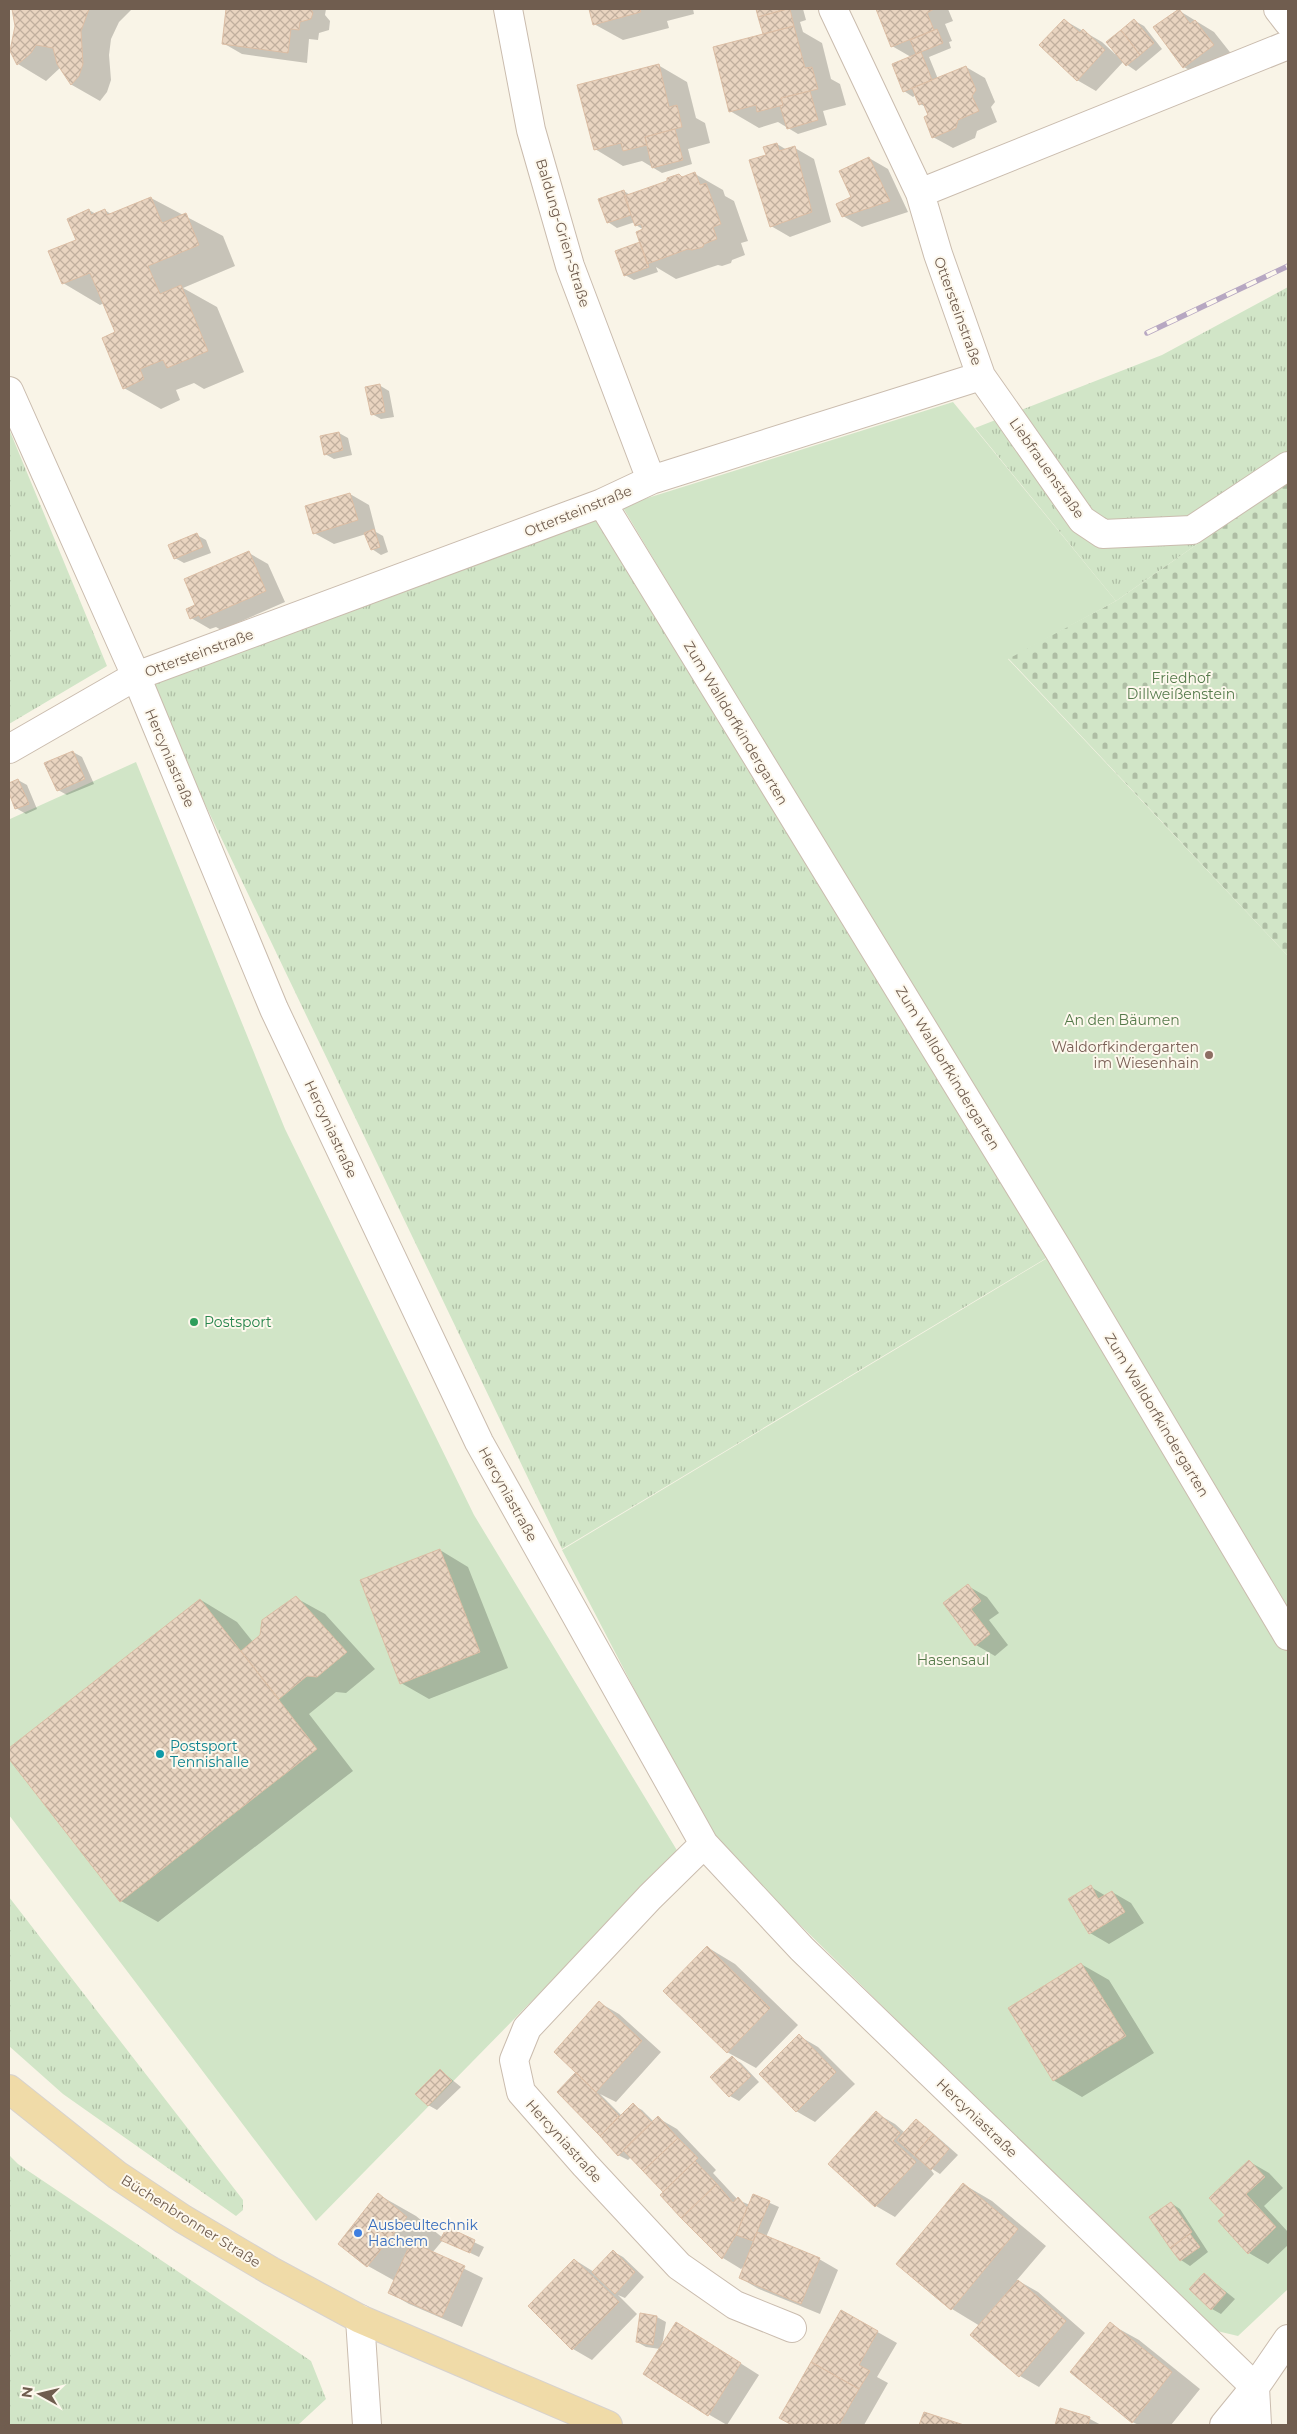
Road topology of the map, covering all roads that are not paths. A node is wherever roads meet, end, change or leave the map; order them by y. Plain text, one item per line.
1 (508, 9) edge
2 (833, 9) edge
3 (1278, 9) edge
4 (1288, 22) edge
5 (1288, 45) edge
6 (920, 193) junction
7 (982, 376) junction
8 (9, 391) edge
9 (1288, 466) edge
10 (651, 480) junction
11 (602, 503) junction
12 (136, 676) junction
13 (9, 749) edge
14 (1288, 1636) edge
15 (704, 1844) junction
16 (9, 2089) edge
17 (360, 2318) junction
18 (792, 2328) dead end
19 (1288, 2339) edge
20 (1255, 2387) junction
21 (367, 2425) edge
22 (608, 2425) edge
23 (1224, 2425) edge
24 (1257, 2425) edge

1 - 10 street, Baldung-Grien-Straße
2 - 6 street, Ottersteinstraße
3 - 4 street
5 - 6 street
6 - 7 street, Ottersteinstraße
7 - 9 street, Liebfrauenstraße
7 - 10 street, Ottersteinstraße
8 - 12 street, Hercyniastraße
10 - 11 street, Ottersteinstraße
11 - 12 street, Ottersteinstraße
11 - 14 street, Zum Walldorfkindergarten
12 - 13 street, Ottersteinstraße
12 - 15 street, Hercyniastraße
15 - 18 street, Hercyniastraße
15 - 20 street, Hercyniastraße
16 - 17 main road, Büchenbronner Straße
17 - 21 street
17 - 22 main road, Büchenbronner Straße
19 - 20 street
20 - 23 street
20 - 24 street

